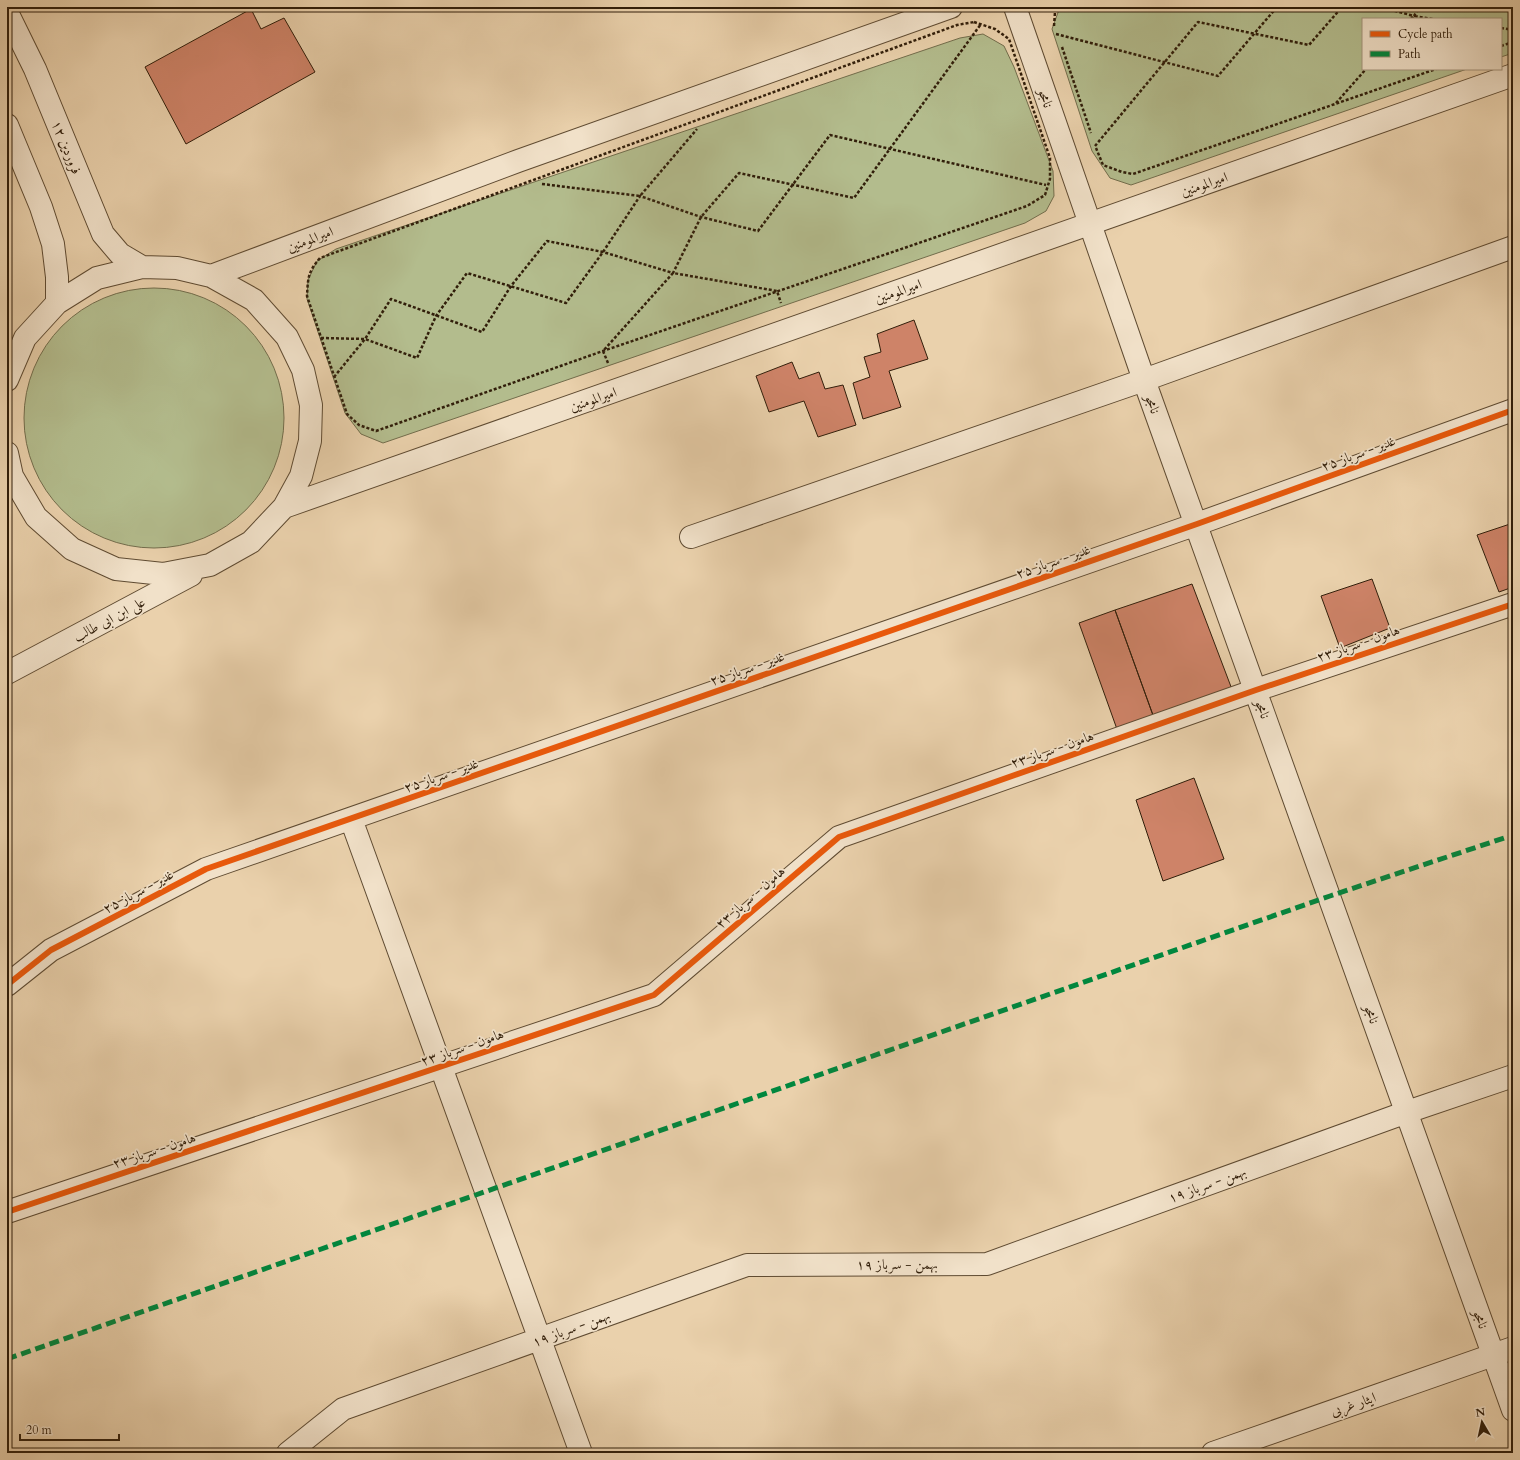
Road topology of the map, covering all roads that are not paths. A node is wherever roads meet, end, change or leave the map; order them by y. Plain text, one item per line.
1 (20, 7) edge
2 (951, 7) edge
3 (1015, 7) edge
4 (7, 12) edge
5 (1513, 75) edge
6 (7, 125) edge
7 (1090, 224) junction
8 (1513, 247) edge
9 (142, 267) junction
10 (211, 276) junction
11 (57, 303) junction
12 (7, 380) edge
13 (1144, 380) junction
14 (1513, 410) edge
15 (7, 453) edge
16 (284, 507) junction
17 (1197, 524) junction
18 (692, 537) dead end
19 (210, 565) junction
20 (1513, 604) edge
21 (7, 673) edge
22 (1256, 690) junction
23 (351, 818) junction
24 (7, 985) edge
25 (441, 1067) junction
26 (1513, 1076) edge
27 (1407, 1112) junction
28 (7, 1212) edge
29 (540, 1339) junction
30 (1503, 1351) edge
31 (1513, 1410) edge
32 (288, 1453) edge
33 (581, 1453) edge
34 (1213, 1453) edge

1 - 4 street
2 - 10 street, امیرالمومنین
3 - 7 street, نامجو
4 - 9 street, ۱۲ فروردین
5 - 7 street, امیرالمومنین
6 - 11 street
7 - 13 street, نامجو
7 - 16 street, امیرالمومنین
8 - 13 street
9 - 10 street
9 - 11 street
10 - 16 street
11 - 12 street
13 - 17 street, نامجو
13 - 18 street
14 - 17 street, غدیر - سرباز ۲۵
15 - 19 street
16 - 19 street, علی ابن ابی طالب
17 - 22 street, نامجو
17 - 23 street, غدیر - سرباز ۲۵
19 - 21 street, علی ابن ابی طالب
20 - 22 street, هامون - سرباز ۲۳
22 - 25 street, هامون - سرباز ۲۳
22 - 27 street, نامجو
23 - 24 street, غدیر - سرباز ۲۵
23 - 25 street
25 - 28 street, هامون - سرباز ۲۳
25 - 29 street
26 - 27 street, بهمن - سرباز ۱۹
27 - 29 street, بهمن - سرباز ۱۹
27 - 30 street, نامجو
29 - 32 street, بهمن - سرباز ۱۹
29 - 33 street
30 - 31 street, نامجو
30 - 34 street, ایثار غربی

